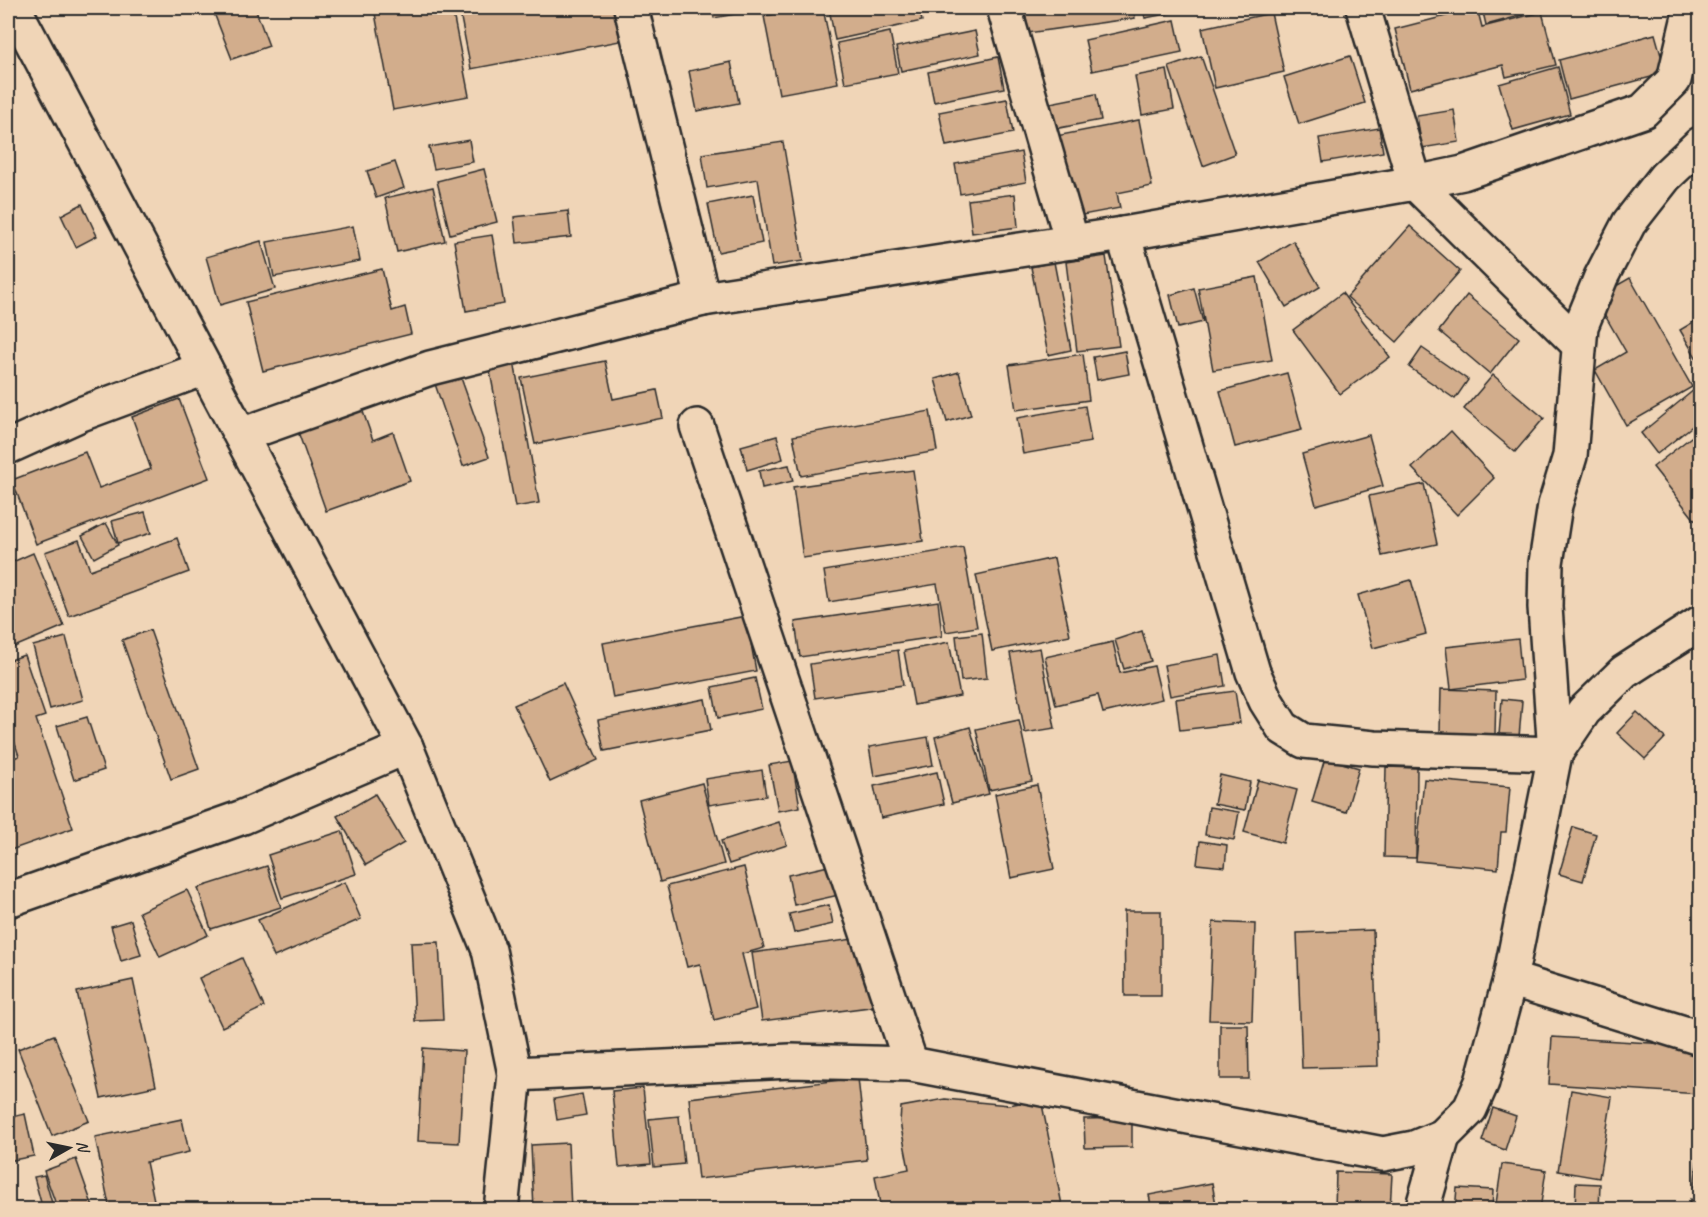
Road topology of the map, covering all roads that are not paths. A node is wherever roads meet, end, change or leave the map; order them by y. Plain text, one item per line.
1 (14, 8) edge
2 (631, 8) edge
3 (1004, 8) edge
4 (1363, 8) edge
5 (1691, 8) edge
6 (1701, 144) edge
7 (1415, 183) junction
8 (1123, 234) junction
9 (1072, 242) junction
10 (703, 299) junction
11 (1578, 344) junction
12 (205, 368) junction
13 (697, 426) dead end
14 (241, 435) junction
15 (8, 447) edge
16 (1701, 623) edge
17 (406, 747) junction
18 (1555, 754) junction
19 (8, 900) edge
20 (1510, 979) junction
21 (1701, 1038) edge
22 (911, 1064) junction
23 (515, 1074) junction
24 (1443, 1136) junction
25 (501, 1209) edge
26 (1422, 1209) edge

1 - 12 street
2 - 10 street
3 - 9 street
4 - 7 street
5 - 7 street
6 - 11 street
7 - 8 street
7 - 11 street
8 - 9 street
8 - 18 street
9 - 10 street
10 - 14 street
11 - 18 street
12 - 14 street
12 - 15 street
13 - 22 street
14 - 17 street
16 - 18 street
17 - 19 street
17 - 23 street
18 - 20 street
20 - 21 street
20 - 24 street
22 - 23 street
22 - 24 street
23 - 25 street
24 - 26 street

